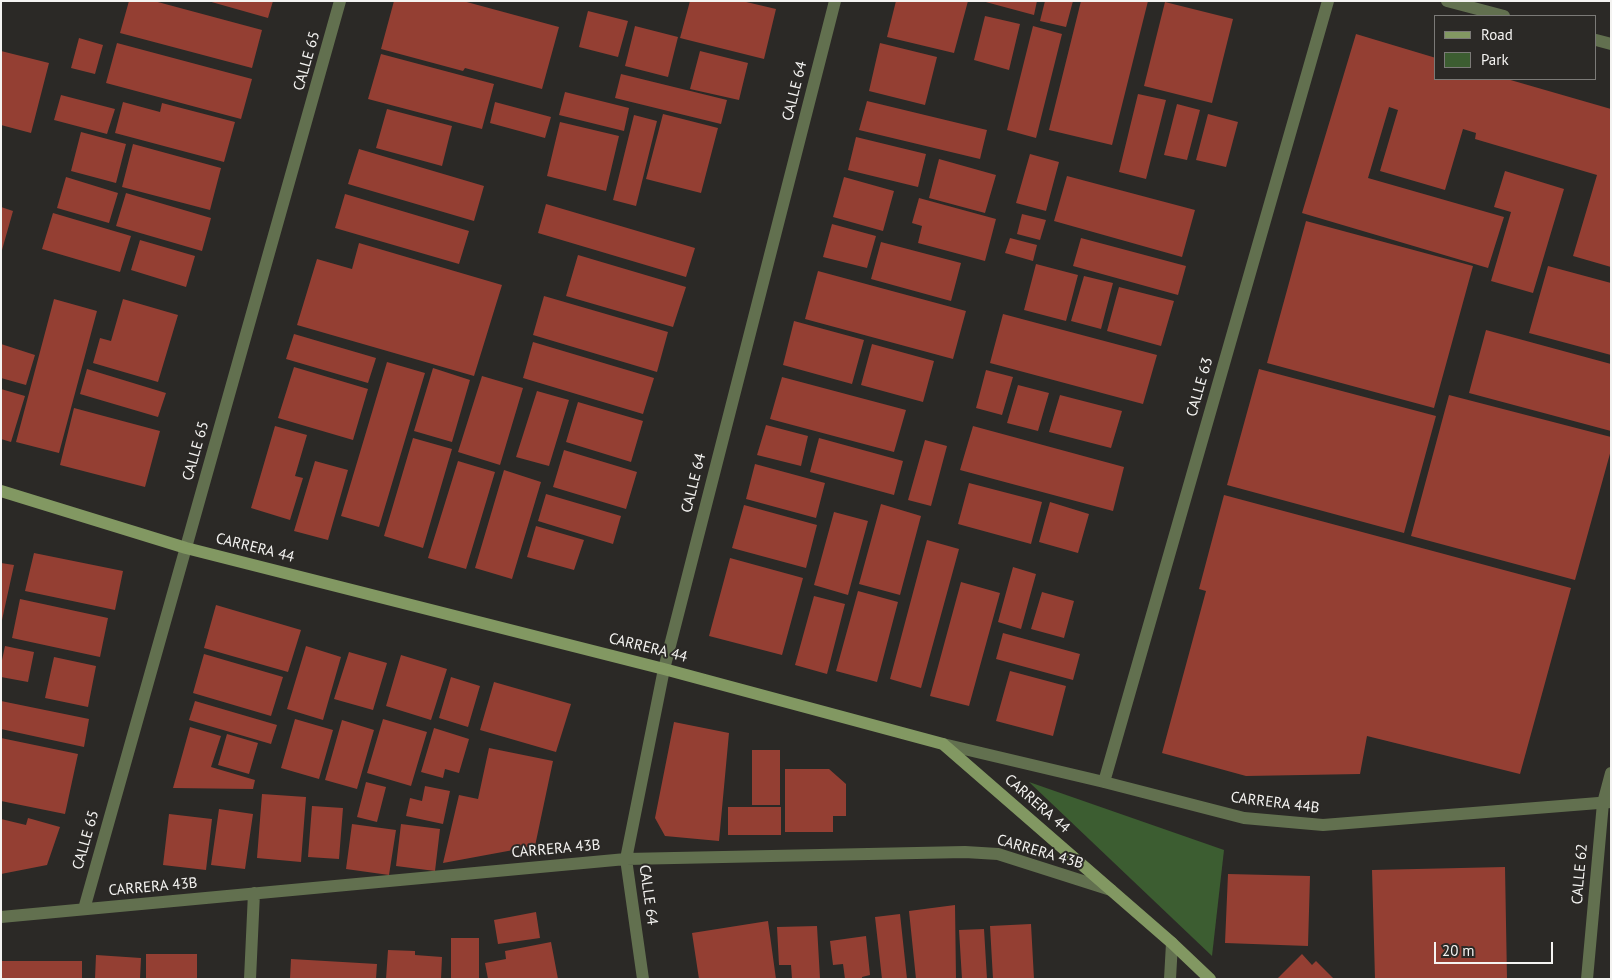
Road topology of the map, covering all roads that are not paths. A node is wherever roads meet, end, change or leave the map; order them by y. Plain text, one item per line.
1 (340, 1) edge
2 (835, 1) edge
3 (1328, 1) edge
4 (1447, 1) edge
5 (1500, 15) edge
6 (1597, 40) edge
7 (1611, 44) edge
8 (1, 491) edge
9 (186, 548) junction
10 (664, 668) junction
11 (943, 744) junction
12 (1611, 774) edge
13 (1104, 782) junction
14 (1607, 803) edge
15 (626, 859) junction
16 (1111, 890) junction
17 (254, 894) junction
18 (84, 909) junction
19 (1, 917) edge
20 (1172, 943) junction
21 (250, 979) edge
22 (644, 979) edge
23 (1170, 979) edge
24 (1210, 979) edge
25 (1587, 979) edge

1 - 9 street, CALLE 65
2 - 10 street, CALLE 64
3 - 13 street, CALLE 63
4 - 5 street
6 - 7 street
8 - 9 street, CARRERA 44
9 - 10 street, CARRERA 44
9 - 18 street, CALLE 65
10 - 11 street, CARRERA 44
10 - 15 street, CALLE 64
11 - 13 street, CARRERA 44B
11 - 16 street, CARRERA 44
12 - 14 street, CALLE 62
13 - 14 street, CARRERA 44B
14 - 25 street, CALLE 62
15 - 16 street, CARRERA 43B
15 - 17 street, CARRERA 43B
15 - 22 street, CALLE 64
16 - 20 street, CARRERA 44
17 - 18 street, CARRERA 43B
17 - 21 street
18 - 19 street, CARRERA 43B
20 - 23 street
20 - 24 street, CARRERA 44

